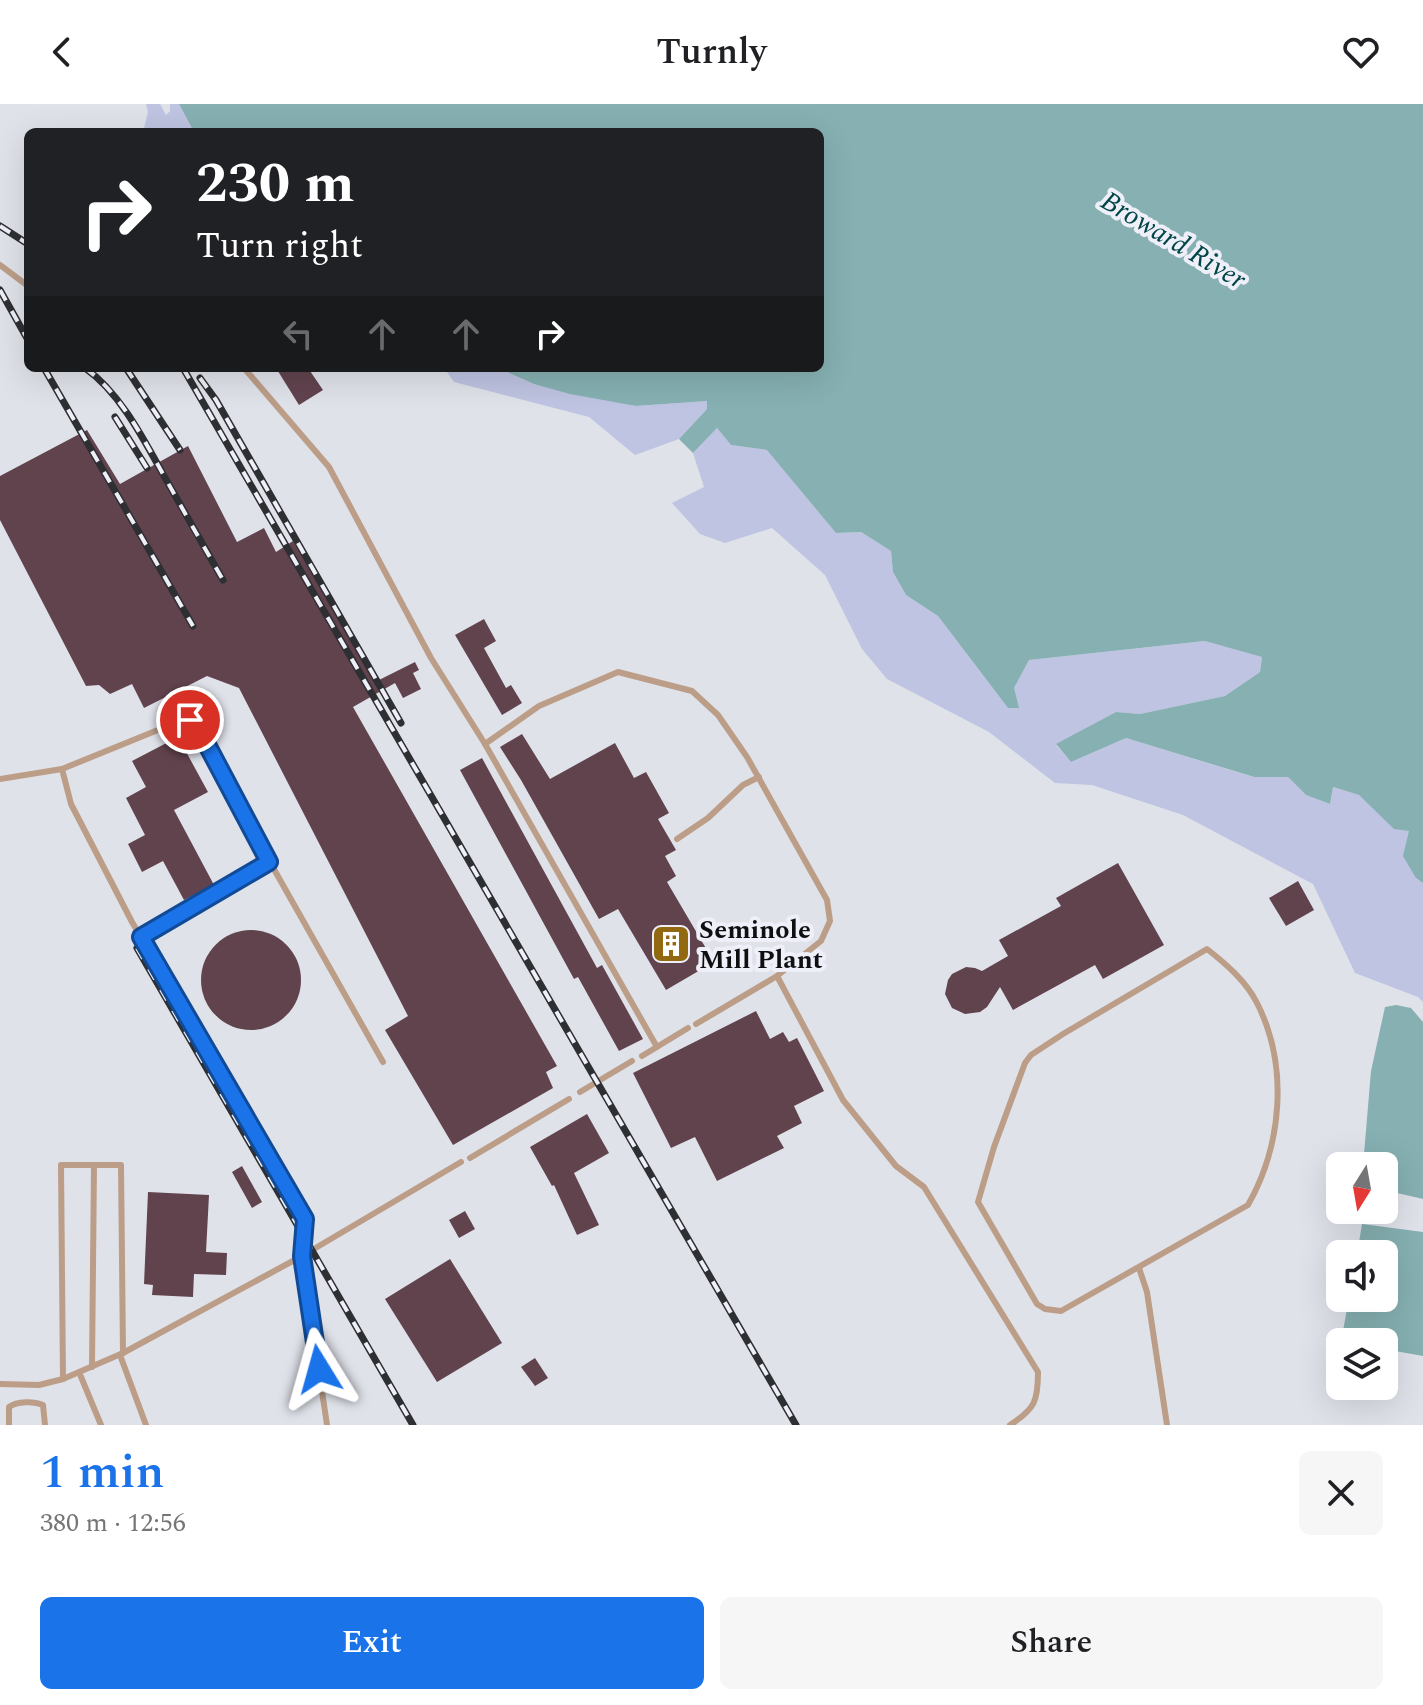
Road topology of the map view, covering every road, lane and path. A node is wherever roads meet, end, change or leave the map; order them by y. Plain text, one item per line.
1 (0, 265) edge
2 (24, 283) edge
3 (247, 372) edge
4 (485, 744) junction
5 (62, 769) junction
6 (759, 777) junction
7 (0, 779) edge
8 (677, 839) dead end
9 (269, 862) junction
10 (141, 937) junction
11 (777, 976) junction
12 (696, 1024) dead end
13 (688, 1028) dead end
14 (657, 1047) junction
15 (642, 1056) dead end
16 (632, 1061) dead end
17 (383, 1062) dead end
18 (580, 1092) dead end
19 (569, 1099) dead end
20 (470, 1158) dead end
21 (461, 1162) dead end
22 (94, 1165) junction
23 (302, 1256) junction
24 (1139, 1268) junction
25 (122, 1354) junction
26 (92, 1367) junction
27 (79, 1372) junction
28 (63, 1379) junction
29 (0, 1384) edge
30 (9, 1425) edge
31 (45, 1425) edge
32 (101, 1425) edge
33 (146, 1425) edge
34 (327, 1425) edge
35 (1010, 1425) edge
36 (1167, 1425) edge

1 - 2 lane
3 - 4 lane
4 - 6 lane
4 - 14 lane
5 - 7 lane
5 - 9 lane
5 - 10 lane
6 - 8 lane
6 - 11 lane
9 - 10 lane
9 - 17 lane
10 - 23 lane
11 - 12 lane
11 - 35 lane
13 - 14 lane
14 - 15 lane
16 - 18 lane
19 - 20 lane
21 - 23 lane
22 - 25 lane
22 - 26 lane
22 - 28 lane
23 - 25 lane
23 - 34 lane
24 - 24 lane
24 - 36 lane
25 - 26 lane
25 - 33 lane
26 - 27 lane
27 - 28 lane
27 - 32 lane
28 - 29 lane
30 - 31 lane

